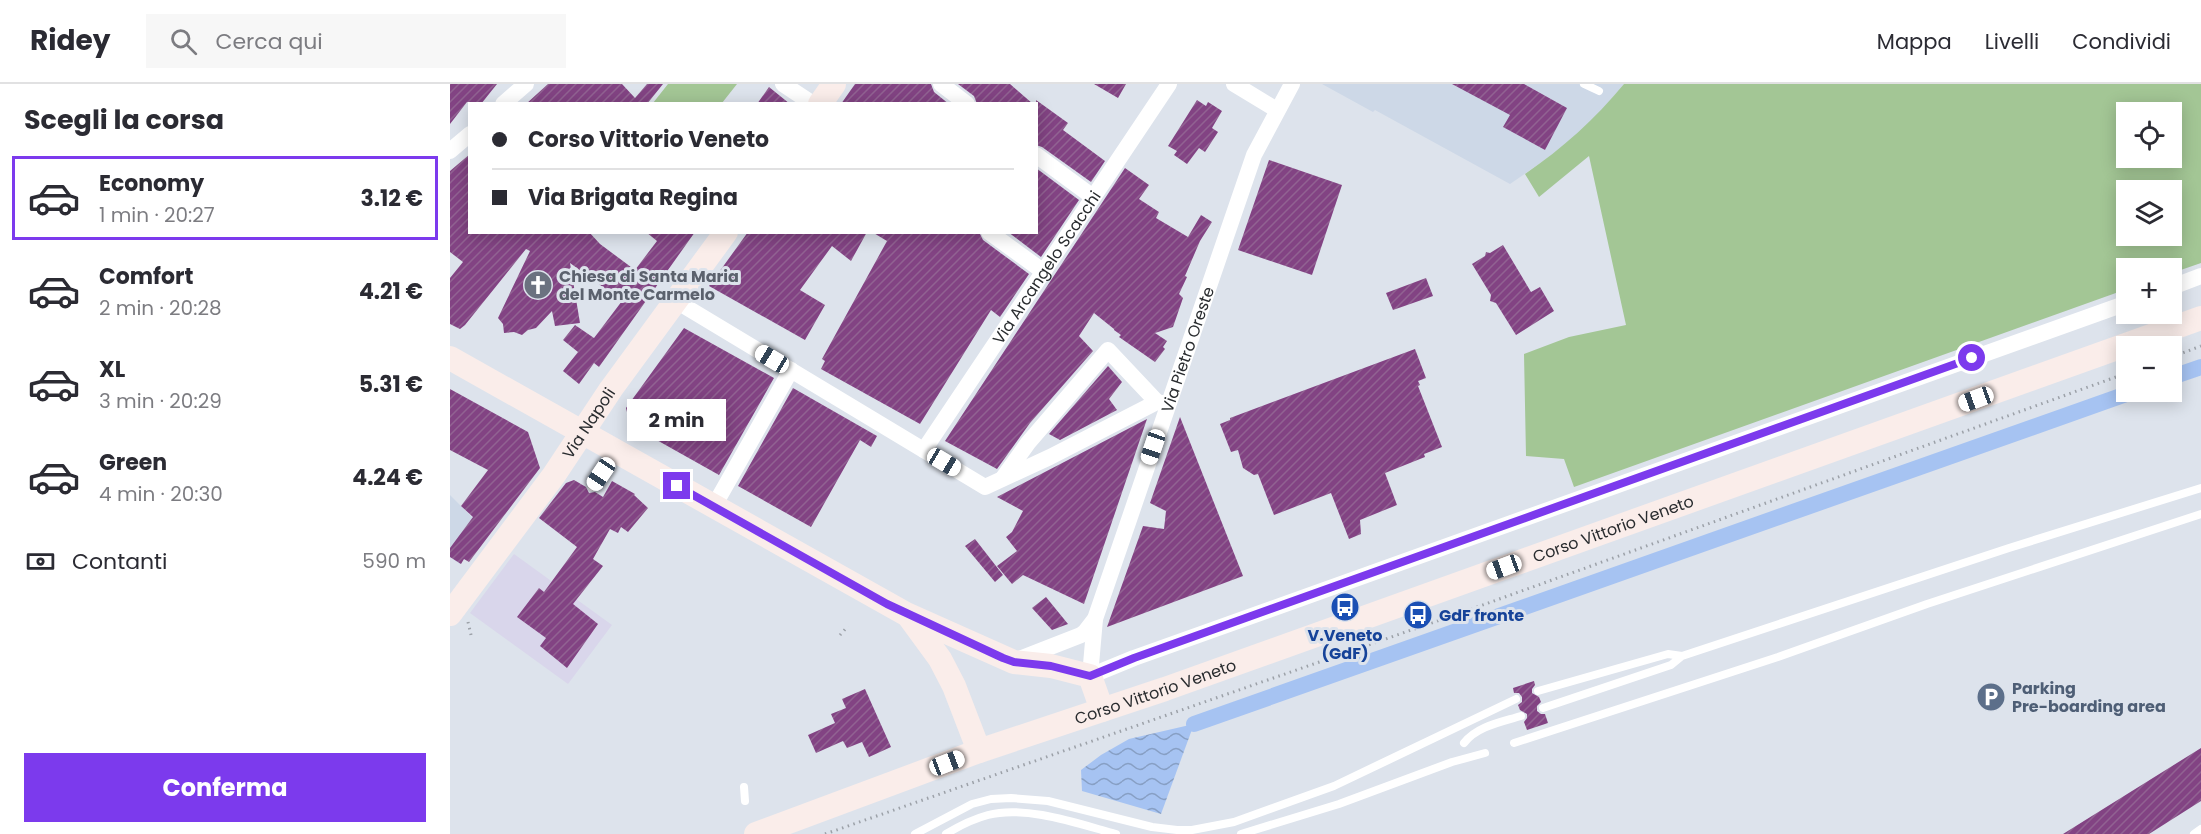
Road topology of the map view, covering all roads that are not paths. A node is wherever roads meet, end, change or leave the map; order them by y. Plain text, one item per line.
1 (783, 84) edge
2 (834, 84) edge
3 (941, 84) edge
4 (1169, 84) edge
5 (1234, 84) edge
6 (1292, 84) edge
7 (1588, 85) edge
8 (1599, 91) dead end
9 (810, 102) edge
10 (821, 102) edge
11 (964, 102) edge
12 (1277, 110) junction
13 (468, 136) edge
14 (450, 151) edge
15 (1038, 156) edge
16 (1093, 197) junction
17 (725, 234) edge
18 (992, 234) edge
19 (1044, 272) junction
20 (2201, 276) edge
21 (2182, 283) edge
22 (676, 301) junction
23 (2116, 307) edge
24 (2201, 318) edge
25 (450, 358) edge
26 (791, 370) junction
27 (1163, 403) junction
28 (582, 432) junction
29 (615, 450) junction
30 (924, 450) junction
31 (1000, 481) junction
32 (592, 487) dead end
33 (2201, 488) edge
34 (714, 506) junction
35 (2201, 514) edge
36 (450, 614) edge
37 (906, 614) junction
38 (1095, 619) junction
39 (986, 650) junction
40 (1682, 656) junction
41 (1014, 662) junction
42 (1090, 676) junction
43 (951, 680) junction
44 (1538, 691) dead end
45 (1516, 699) dead end
46 (1543, 708) dead end
47 (1102, 710) junction
48 (1521, 716) dead end
49 (1464, 743) dead end
50 (1514, 743) dead end
51 (979, 751) junction
52 (1485, 753) dead end
53 (744, 787) dead end
54 (745, 801) dead end
55 (2201, 829) edge
56 (756, 834) edge
57 (915, 834) edge
58 (946, 834) edge
59 (1116, 834) edge
60 (1241, 834) edge
61 (2194, 834) edge

1 - 9 street
2 - 10 main road
3 - 11 street
4 - 16 street, Via Arcangelo Scacchi
5 - 12 street
6 - 12 street, Via Pietro Oreste
7 - 8 lane
12 - 27 street, Via Pietro Oreste
13 - 14 street
15 - 16 street
16 - 19 street, Via Arcangelo Scacchi
17 - 22 main road, Via Napoli
18 - 19 street
19 - 30 street, Via Arcangelo Scacchi
20 - 21 street
22 - 26 street
22 - 28 main road, Via Napoli
23 - 42 street
24 - 47 main road, Corso Vittorio Veneto
25 - 28 main road
26 - 30 street
26 - 34 street
27 - 31 street
27 - 31 street
27 - 38 street, Via Pietro Oreste
28 - 29 main road
28 - 36 main road, Via Napoli
29 - 32 lane
29 - 34 main road
30 - 31 street
33 - 40 lane
34 - 37 main road
35 - 50 lane
37 - 39 main road
37 - 43 main road
38 - 41 street
38 - 42 street, Via Pietro Oreste
39 - 41 main road
39 - 43 main road
40 - 44 lane
40 - 46 lane
41 - 42 main road
42 - 47 main road
43 - 51 main road
45 - 57 lane
47 - 51 main road, Corso Vittorio Veneto
48 - 49 lane
51 - 56 main road, Corso Vittorio Veneto
52 - 60 lane
53 - 54 lane
55 - 61 lane
58 - 59 lane

